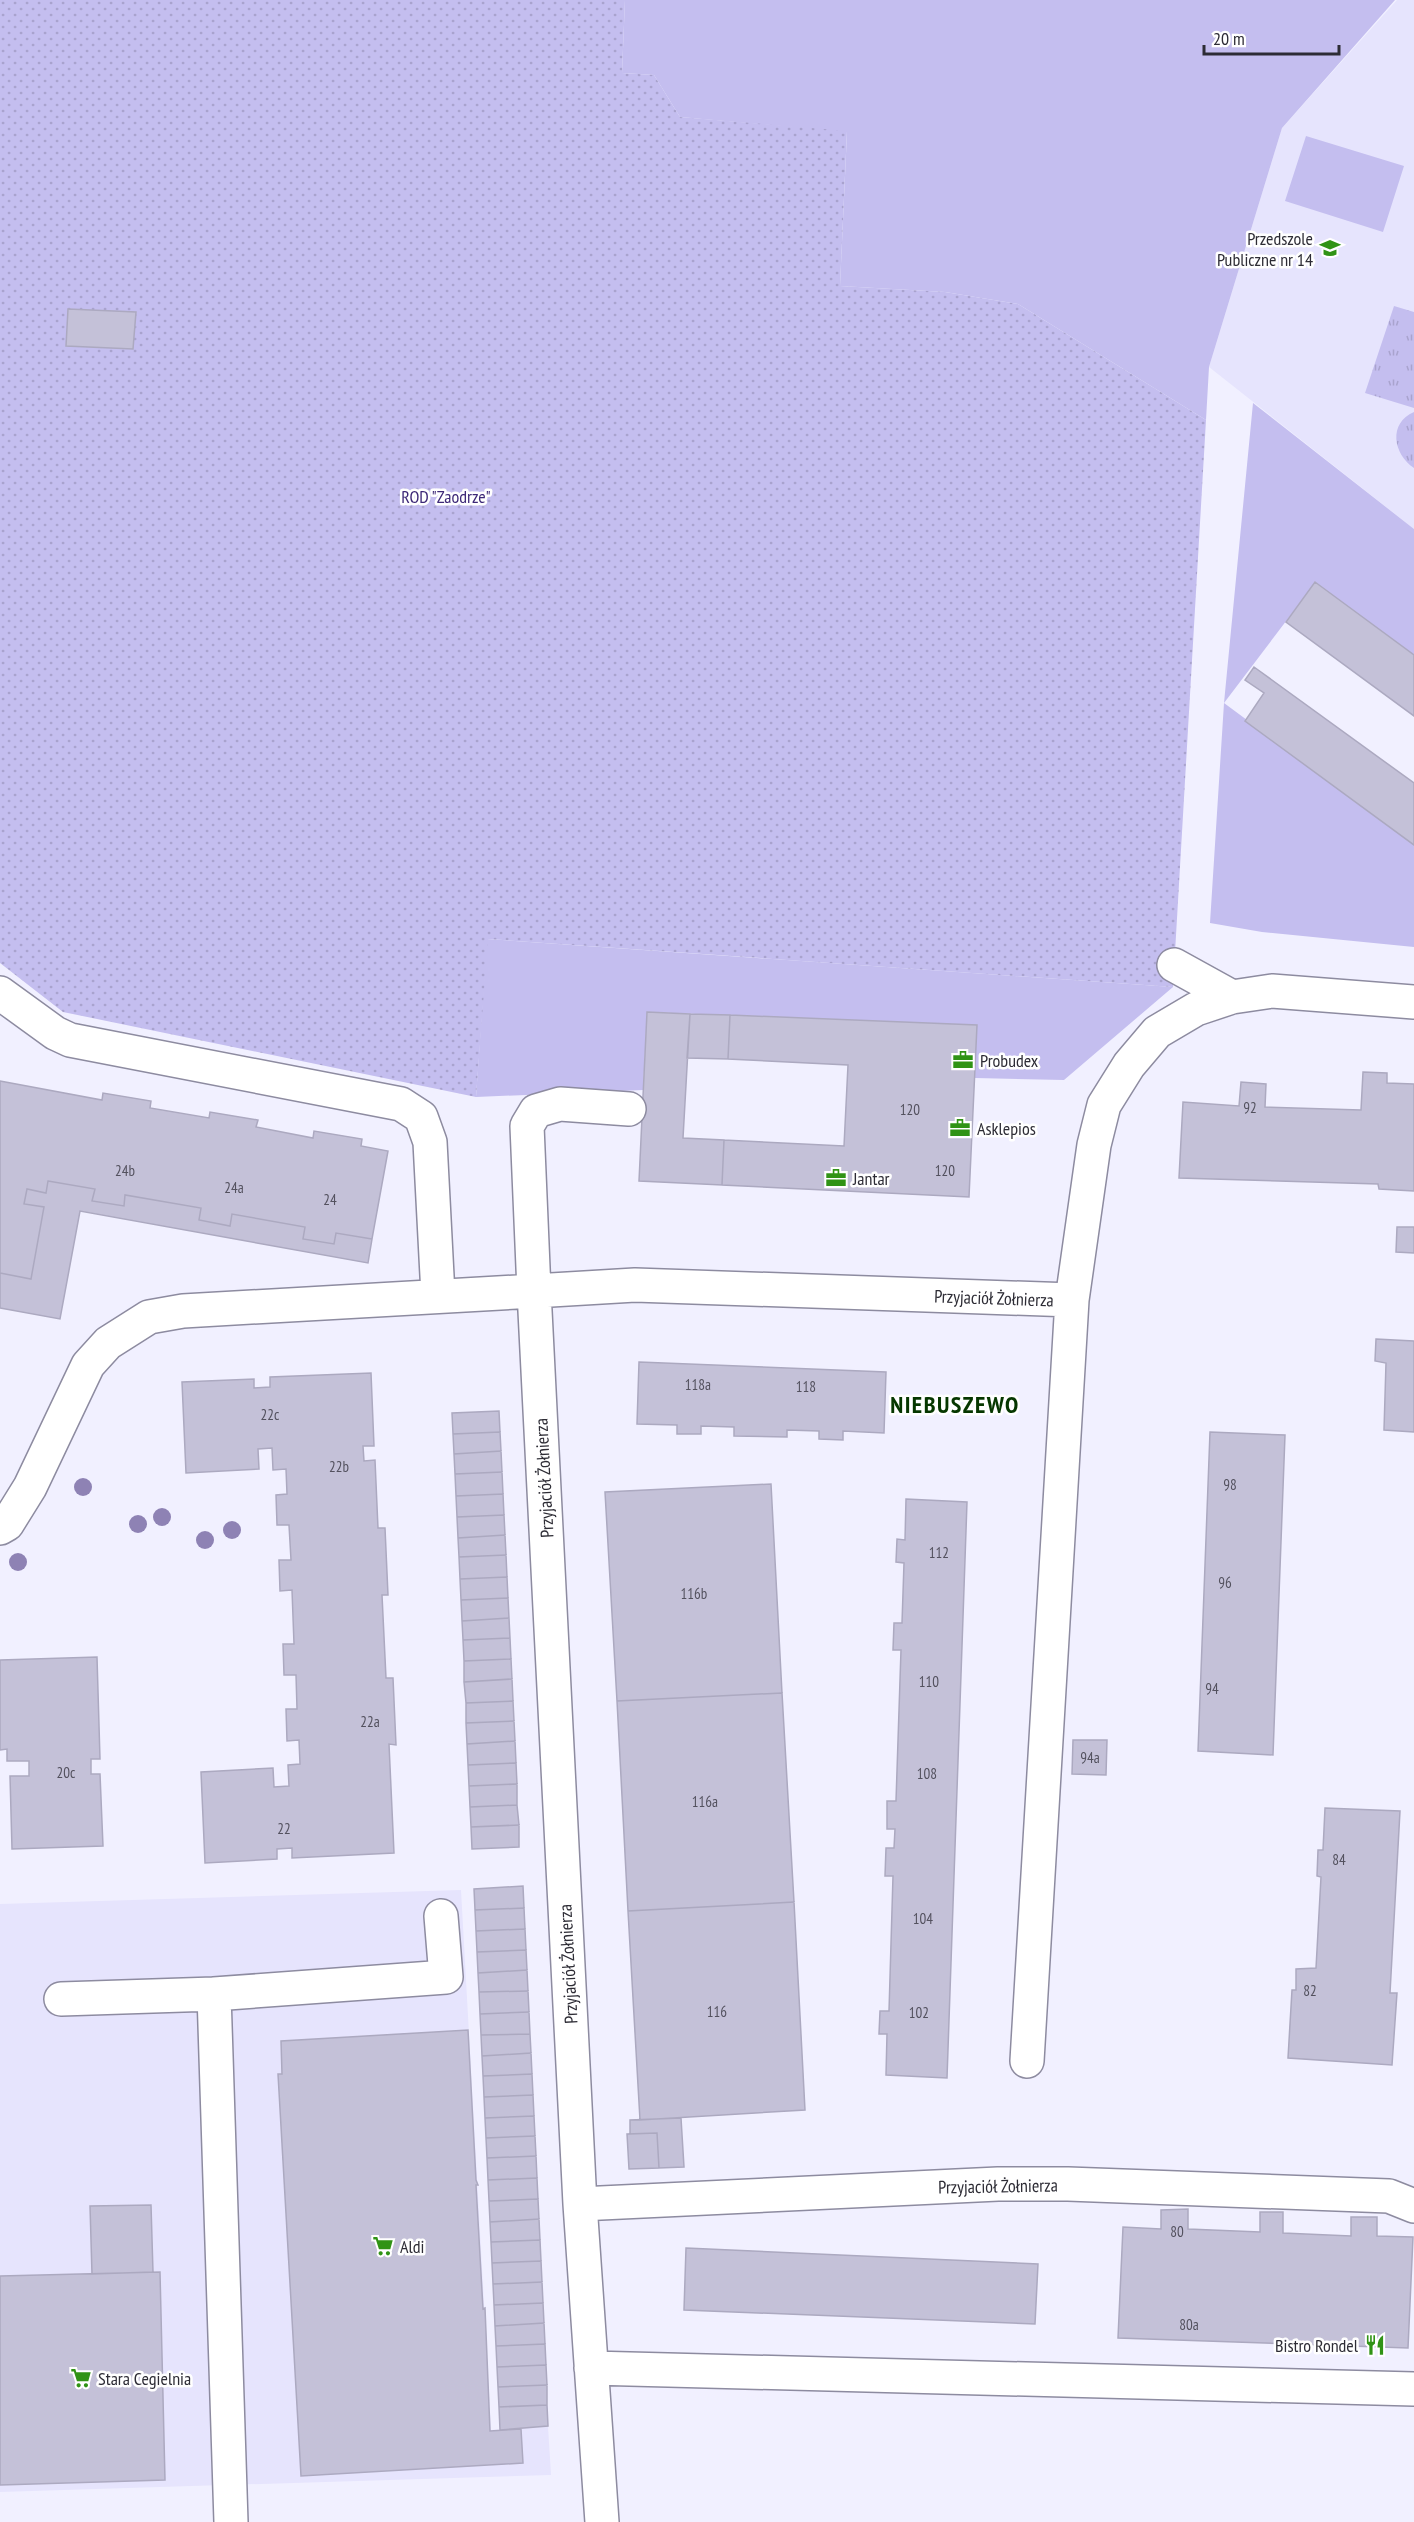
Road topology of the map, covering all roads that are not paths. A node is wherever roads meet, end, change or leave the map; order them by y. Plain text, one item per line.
1 (1174, 964) dead end
2 (0, 993) edge
3 (1232, 997) junction
4 (1414, 1002) edge
5 (629, 1109) dead end
6 (534, 1291) junction
7 (438, 1295) junction
8 (1072, 1300) junction
9 (0, 1528) edge
10 (441, 1916) dead end
11 (214, 1994) junction
12 (61, 1999) dead end
13 (1027, 2061) dead end
14 (580, 2204) junction
15 (1414, 2206) edge
16 (591, 2368) junction
17 (1414, 2389) edge
18 (231, 2522) edge
19 (602, 2522) edge

1 - 3 street
2 - 7 street
3 - 4 street, Przyjaciół Żołnierza
3 - 8 street, Przyjaciół Żołnierza
5 - 6 street
6 - 7 street
6 - 8 street, Przyjaciół Żołnierza
6 - 14 street, Przyjaciół Żołnierza
7 - 9 street
8 - 13 street, Przyjaciół Żołnierza
10 - 11 street
11 - 12 street
11 - 18 street
14 - 15 street, Przyjaciół Żołnierza
14 - 16 street, Przyjaciół Żołnierza
16 - 17 street
16 - 19 street, Przyjaciół Żołnierza

